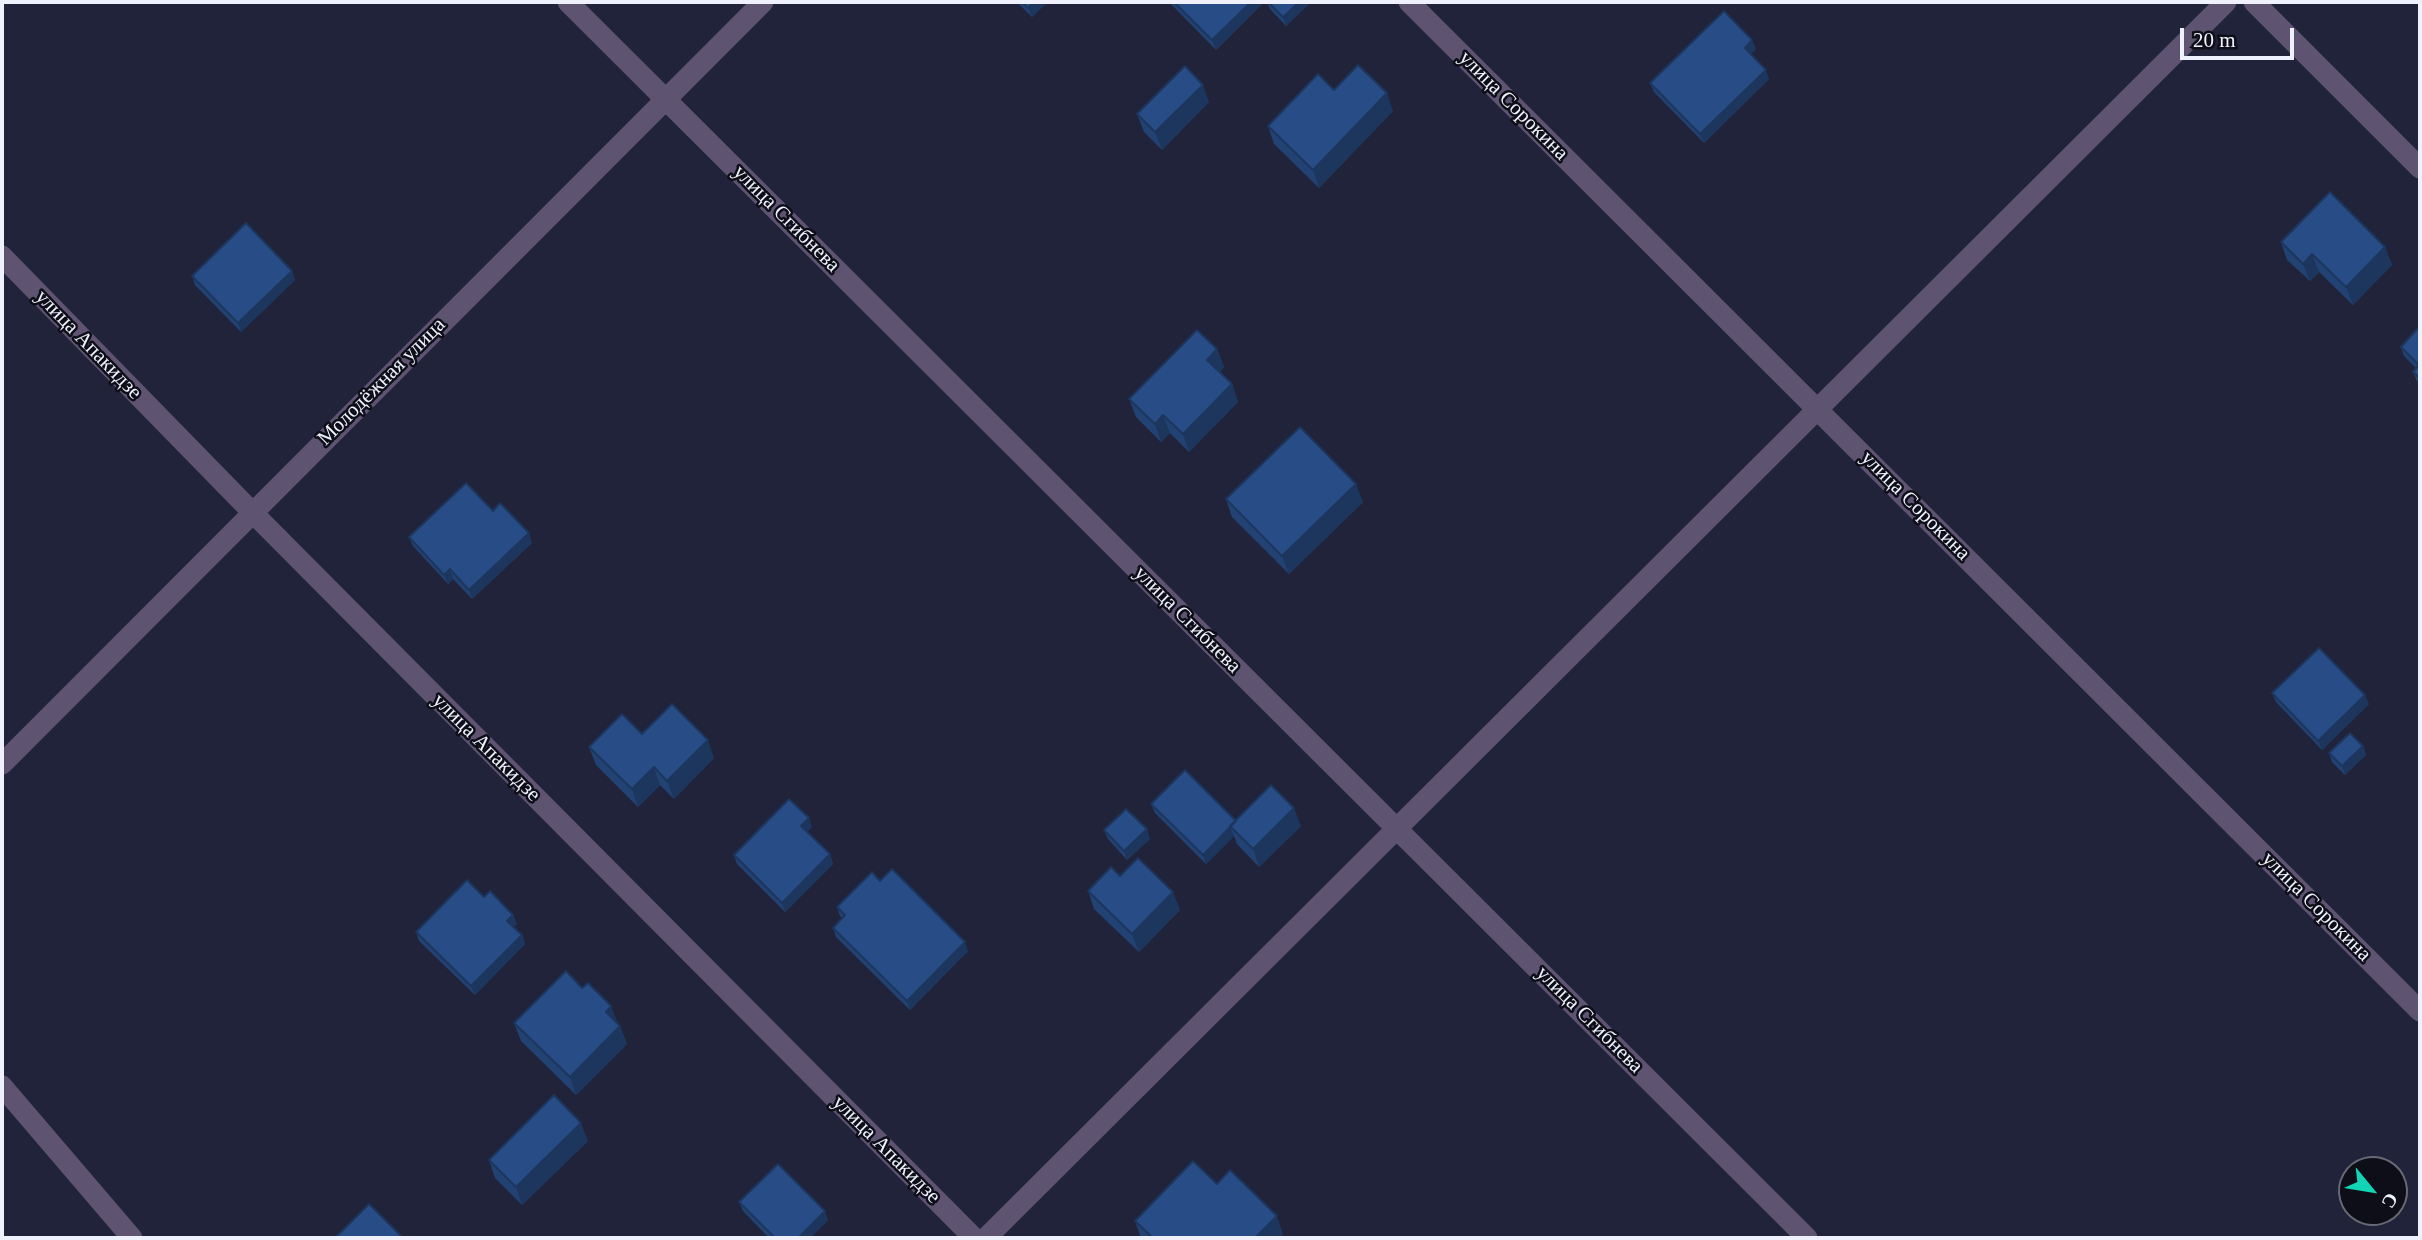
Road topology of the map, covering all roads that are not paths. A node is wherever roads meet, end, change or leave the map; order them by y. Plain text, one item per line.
1 (568, 2) edge
2 (763, 2) edge
3 (1409, 2) edge
4 (2226, 2) edge
5 (2254, 2) edge
6 (666, 99) junction
7 (2420, 168) edge
8 (2, 256) edge
9 (1817, 409) junction
10 (252, 512) junction
11 (2, 764) edge
12 (1396, 828) junction
13 (2420, 1011) edge
14 (2, 1086) edge
15 (132, 1238) edge
16 (974, 1238) edge
17 (986, 1238) edge
18 (1807, 1238) edge

1 - 6 street, улица Сгибнева
2 - 6 street, Молодёжная улица
3 - 9 street, улица Сорокина
4 - 9 street
5 - 7 street
6 - 10 street, Молодёжная улица
6 - 12 street, улица Сгибнева
8 - 10 street, улица Апакидзе
9 - 12 street
9 - 13 street, улица Сорокина
10 - 11 street, Молодёжная улица
10 - 16 street, улица Апакидзе
12 - 17 street
12 - 18 street, улица Сгибнева
14 - 15 street

